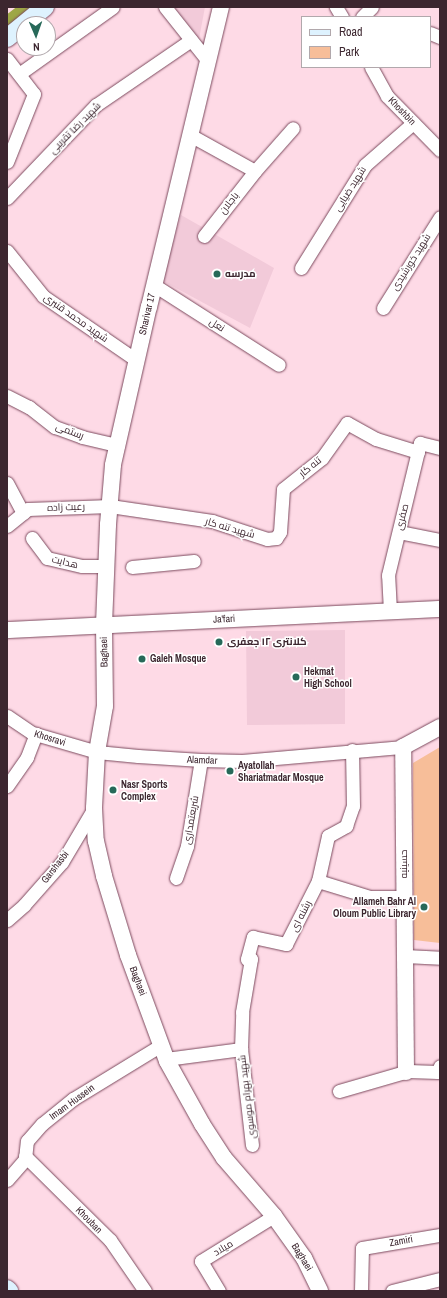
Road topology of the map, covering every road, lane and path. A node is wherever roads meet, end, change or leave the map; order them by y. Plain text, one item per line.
1 (45, 7) edge
2 (113, 7) edge
3 (165, 7) edge
4 (221, 7) edge
5 (336, 7) edge
6 (372, 7) edge
7 (341, 16) edge
8 (363, 16) edge
9 (7, 38) edge
10 (191, 40) junction
11 (7, 59) edge
12 (208, 61) junction
13 (371, 68) edge
14 (19, 74) junction
15 (413, 123) junction
16 (293, 128) dead end
17 (190, 134) junction
18 (440, 150) edge
19 (7, 162) edge
20 (255, 170) junction
21 (7, 198) edge
22 (440, 217) edge
23 (204, 236) dead end
24 (7, 251) edge
25 (301, 268) dead end
26 (154, 285) junction
27 (383, 308) dead end
28 (136, 360) junction
29 (279, 365) dead end
30 (7, 396) edge
31 (118, 444) junction
32 (440, 448) edge
33 (418, 452) junction
34 (7, 484) edge
35 (283, 488) joint
36 (110, 506) junction
37 (23, 513) junction
38 (7, 526) edge
39 (399, 532) junction
40 (32, 538) dead end
41 (440, 540) edge
42 (194, 561) dead end
43 (107, 566) junction
44 (132, 567) dead end
45 (440, 608) edge
46 (390, 611) junction
47 (104, 626) junction
48 (7, 630) edge
49 (7, 716) edge
50 (440, 727) edge
51 (36, 734) junction
52 (403, 747) junction
53 (352, 750) junction
54 (98, 752) junction
55 (201, 760) junction
56 (7, 786) edge
57 (94, 808) junction
58 (176, 878) dead end
59 (318, 881) junction
60 (404, 897) junction
61 (7, 920) edge
62 (405, 956) junction
63 (440, 958) edge
64 (241, 1049) junction
65 (164, 1052) junction
66 (440, 1066) edge
67 (406, 1072) junction
68 (339, 1091) dead end
69 (252, 1145) dead end
70 (25, 1156) junction
71 (7, 1180) edge
72 (274, 1216) junction
73 (440, 1235) edge
74 (440, 1279) edge
75 (7, 1289) edge
76 (9, 1291) edge
77 (145, 1291) edge
78 (219, 1291) edge
79 (320, 1291) edge
80 (361, 1291) edge
81 (392, 1291) edge

1 - 9 main road
2 - 14 street
3 - 10 street
4 - 12 street, Sharivar 17
5 - 7 street
6 - 8 street
10 - 12 street
10 - 21 street, شهید رضا تقریبی
11 - 14 street
12 - 17 street, Sharivar 17
13 - 15 street, Khoshbin
14 - 19 street
15 - 18 street, Khoshbin
15 - 25 street, شهید ضیایی
16 - 20 street, باجلان
17 - 20 street
17 - 26 street, Sharivar 17
20 - 23 street, باجلان
22 - 27 street, شهید خورشیدی
24 - 28 street, شهید محمد قنبری
26 - 28 street, Sharivar 17
26 - 29 street, نعل
28 - 31 street, Sharivar 17
30 - 31 street, رستمی
31 - 36 street, Sharivar 17
32 - 33 street
33 - 35 street, تنه کار
33 - 39 street, صفری
34 - 37 street
35 - 36 street, شهید تنه کار
36 - 37 street, رعیت زاده
36 - 43 street, Sharivar 17
37 - 38 street, رعیت زاده
39 - 41 street
39 - 46 street, صفری
40 - 43 street, هدایت
42 - 44 street
43 - 47 street, Sharivar 17
45 - 46 street, Ja'fari
46 - 47 street, Ja'fari
47 - 48 street, Ja'fari
47 - 54 street, Baghaei
49 - 51 street, Khosravi
50 - 52 street
51 - 54 street, Khosravi
51 - 56 street
52 - 53 street, Alamdar
52 - 60 street, حسینیه
53 - 55 street, Alamdar
53 - 59 street, رشنه ای
54 - 55 street, Alamdar
54 - 57 street, Baghaei
55 - 58 street, شریعتمداری
57 - 61 street, Garshasbi
57 - 65 street, Baghaei
59 - 60 street
59 - 64 street, رشنه ای
60 - 62 street, حسینیه
62 - 63 street
62 - 67 street, حسینیه
64 - 65 street
64 - 69 street, شهید بهرام موسوی
65 - 70 street, Imam Hussein
65 - 72 street, Baghaei
66 - 67 street
67 - 68 street
70 - 71 street, Imam Hussein
70 - 77 street, Khouban
72 - 78 street, میلاد
72 - 79 street, Baghaei
73 - 80 street, Zamiri
74 - 81 street
75 - 76 main road

